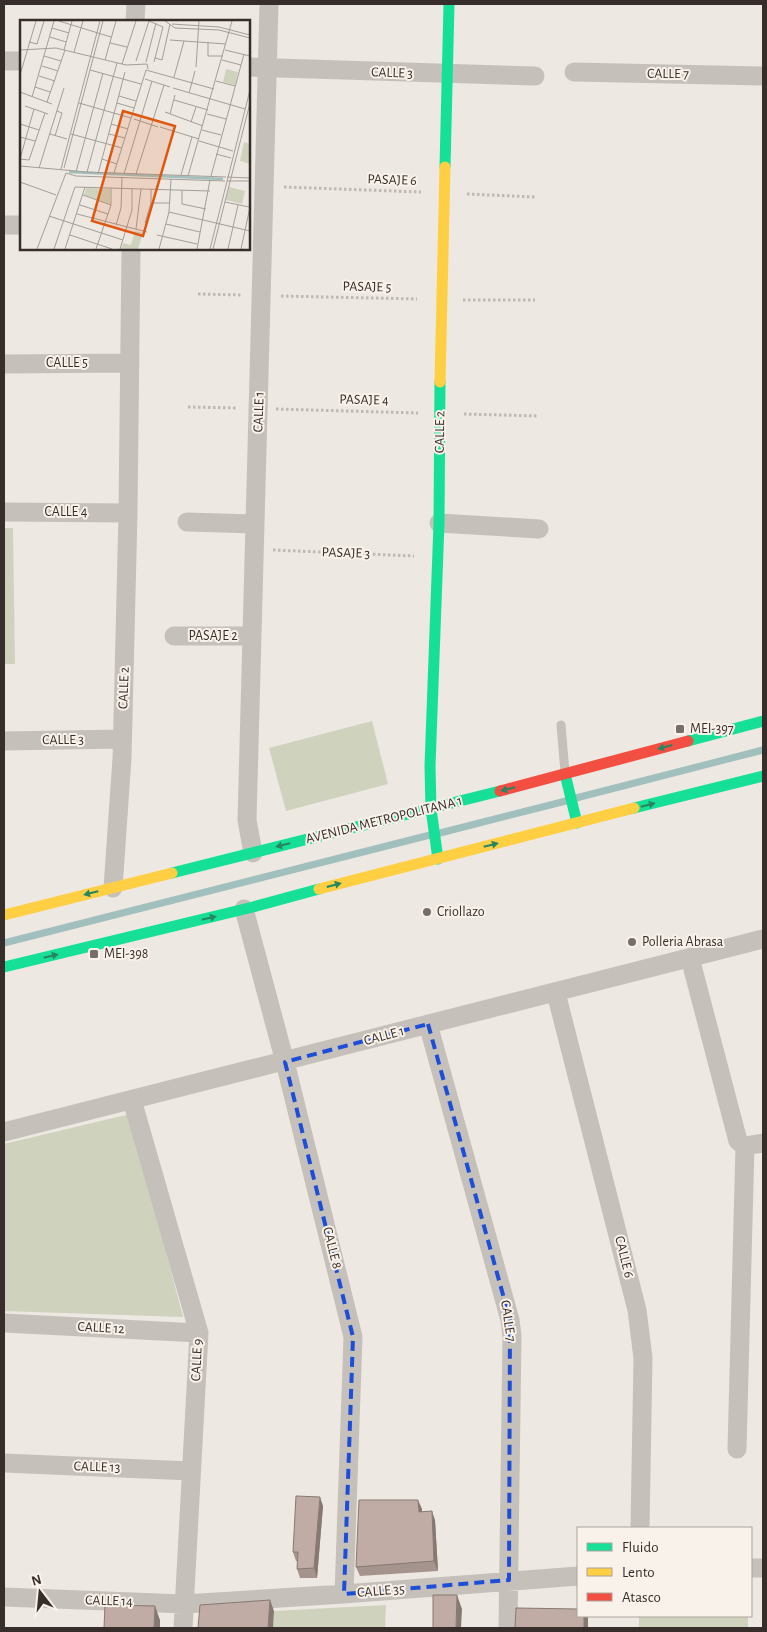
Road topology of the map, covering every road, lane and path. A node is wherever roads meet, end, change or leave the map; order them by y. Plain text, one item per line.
1 (136, 4) edge
2 (269, 4) edge
3 (449, 4) edge
4 (135, 20) edge
5 (4, 61) edge
6 (20, 62) edge
7 (250, 67) edge
8 (268, 68) junction
9 (574, 72) dead end
10 (448, 75) junction
11 (535, 76) dead end
12 (763, 76) edge
13 (265, 186) junction
14 (444, 193) junction
15 (535, 197) dead end
16 (4, 225) edge
17 (20, 225) edge
18 (131, 250) edge
19 (198, 294) dead end
20 (262, 296) junction
21 (441, 300) junction
22 (535, 300) dead end
23 (130, 363) junction
24 (4, 364) edge
25 (188, 406) dead end
26 (259, 409) junction
27 (440, 413) junction
28 (539, 416) dead end
29 (4, 512) edge
30 (128, 513) junction
31 (187, 522) dead end
32 (439, 523) junction
33 (255, 524) junction
34 (539, 529) dead end
35 (255, 550) junction
36 (438, 557) junction
37 (174, 636) dead end
38 (252, 636) junction
39 (763, 721) edge
40 (561, 725) dead end
41 (122, 739) junction
42 (4, 741) edge
43 (763, 776) edge
44 (567, 779) junction
45 (431, 813) junction
46 (575, 818) junction
47 (253, 853) junction
48 (437, 853) junction
49 (113, 888) junction
50 (244, 910) junction
51 (4, 915) edge
52 (763, 939) edge
53 (690, 958) junction
54 (4, 967) edge
55 (556, 993) junction
56 (428, 1024) junction
57 (285, 1062) junction
58 (132, 1100) junction
59 (4, 1132) edge
60 (763, 1143) edge
61 (745, 1146) junction
62 (4, 1323) edge
63 (199, 1333) junction
64 (737, 1449) dead end
65 (4, 1463) edge
66 (191, 1471) junction
67 (640, 1527) edge
68 (577, 1576) edge
69 (509, 1580) junction
70 (344, 1594) junction
71 (4, 1597) edge
72 (184, 1604) junction
73 (182, 1628) edge
74 (508, 1628) edge

1 - 4 street
2 - 8 street, CALLE 1
3 - 10 street, CALLE 2
5 - 6 street
7 - 8 street, CALLE 3
8 - 10 street, CALLE 3
8 - 13 street, CALLE 1
9 - 12 street, CALLE 7
10 - 11 street, CALLE 3
10 - 14 street, CALLE 2
13 - 14 path, PASAJE 6
13 - 20 street, CALLE 1
14 - 15 path, PASAJE 6
14 - 21 street, CALLE 2
16 - 17 street
18 - 23 street, CALLE 2
19 - 20 path, PASAJE 5
20 - 21 path, PASAJE 5
20 - 26 street, CALLE 1
21 - 22 path, PASAJE 5
21 - 27 street, CALLE 2
23 - 24 street, CALLE 5
23 - 30 street, CALLE 2
25 - 26 path, PASAJE 4
26 - 27 path, PASAJE 4
26 - 33 street, CALLE 1
27 - 28 path, PASAJE 4
27 - 32 street, CALLE 2
29 - 30 street, CALLE 4
30 - 41 street, CALLE 2
31 - 33 street
32 - 34 street
32 - 36 street, CALLE 2
33 - 35 street, CALLE 1
35 - 36 path, PASAJE 3
35 - 38 street, CALLE 1
36 - 45 street, CALLE 2
37 - 38 street, PASAJE 2
38 - 47 street, CALLE 1
39 -> 44 street, AVENIDA METROPOLITANA 1
40 - 44 lane
41 - 42 street, CALLE 3
41 - 49 street, CALLE 2
46 -> 43 street
44 -> 45 street, AVENIDA METROPOLITANA 1
44 - 46 street
45 -> 47 street, AVENIDA METROPOLITANA 1
45 - 48 street, CALLE 2
48 -> 46 street
47 - 49 street, AVENIDA METROPOLITANA 1
50 -> 48 street
49 -> 51 street, AVENIDA METROPOLITANA 1
54 -> 50 street
50 - 57 street, CALLE 8
52 - 53 street, CALLE 1
53 - 55 street, CALLE 1
53 - 61 street
55 - 56 street, CALLE 1
55 - 67 street, CALLE 6
56 - 57 street, CALLE 1
56 - 69 street, CALLE 7
57 - 58 street, CALLE 1
57 - 70 street, CALLE 8
58 - 59 street, CALLE 1
58 - 63 street, CALLE 9
60 - 61 street
61 - 64 street
62 - 63 street, CALLE 12
63 - 66 street, CALLE 9
65 - 66 street, CALLE 13
66 - 72 street, CALLE 9
68 - 69 street, CALLE 35
69 - 70 street, CALLE 35
69 - 74 street, CALLE 7
70 - 72 street, CALLE 35
71 - 72 street, CALLE 14
72 - 73 street, CALLE 9

